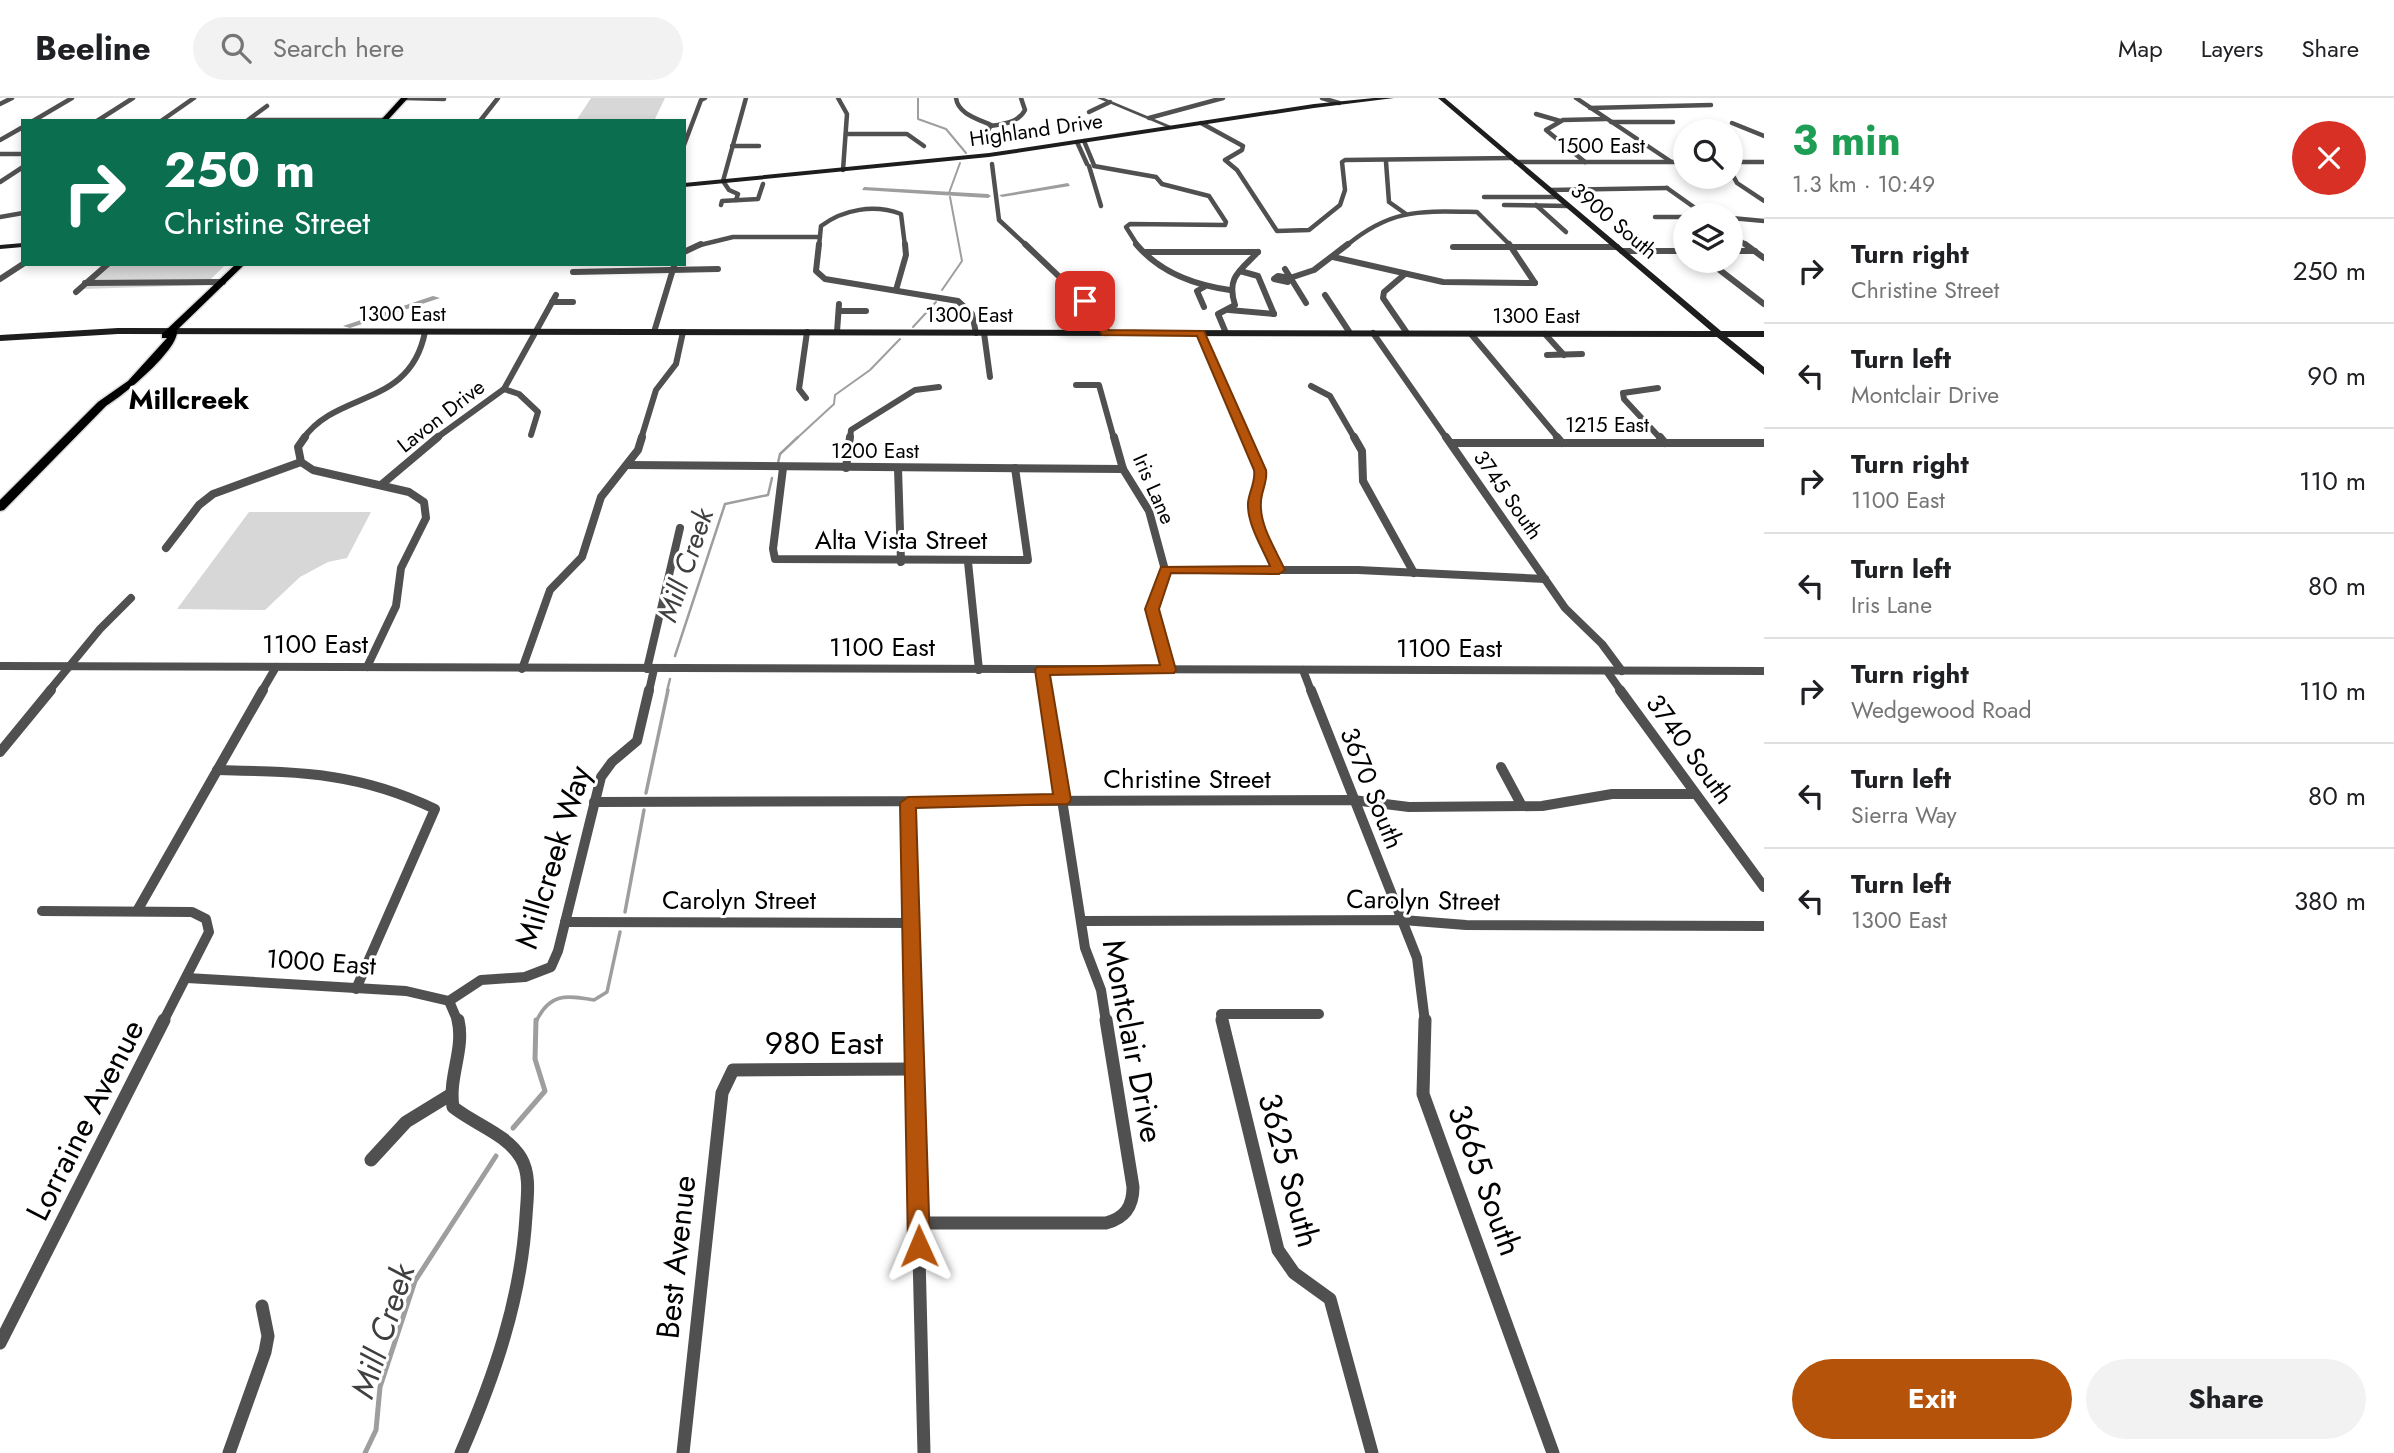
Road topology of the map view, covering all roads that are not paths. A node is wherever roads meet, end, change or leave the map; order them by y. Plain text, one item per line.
1 (12, 98) edge
2 (72, 98) edge
3 (133, 98) edge
4 (194, 98) edge
5 (405, 98) edge
6 (498, 98) edge
7 (705, 98) edge
8 (746, 98) edge
9 (838, 98) edge
10 (957, 98) edge
11 (1021, 98) edge
12 (1100, 98) edge
13 (1223, 98) edge
14 (1322, 98) edge
15 (1391, 98) edge
16 (1441, 98) edge
17 (1576, 98) edge
18 (444, 99) edge
19 (1110, 102) junction
20 (1339, 103) junction
21 (0, 104) edge
22 (1711, 104) dead end
23 (267, 106) dead end
24 (1590, 108) junction
25 (1089, 112) dead end
26 (1536, 114) dead end
27 (1149, 118) junction
28 (36, 119) edge
29 (100, 119) edge
30 (164, 119) edge
31 (249, 119) edge
32 (384, 119) edge
33 (482, 119) edge
34 (1609, 120) junction
35 (1560, 121) junction
36 (1673, 122) dead end
37 (1200, 123) junction
38 (991, 126) junction
39 (1743, 127) edge
40 (21, 128) edge
41 (1173, 128) junction
42 (846, 134) junction
43 (985, 136) dead end
44 (1764, 136) edge
45 (0, 140) edge
46 (686, 140) edge
47 (1081, 142) junction
48 (732, 146) junction
49 (759, 146) dead end
50 (924, 146) dead end
51 (0, 154) edge
52 (21, 154) edge
53 (1514, 160) junction
54 (1386, 162) dead end
55 (1585, 162) junction
56 (1670, 162) joint
57 (1743, 162) edge
58 (1764, 162) edge
59 (992, 164) dead end
60 (1091, 165) junction
61 (21, 168) edge
62 (843, 170) junction
63 (723, 181) junction
64 (0, 182) edge
65 (686, 184) edge
66 (763, 184) dead end
67 (1743, 187) edge
68 (1550, 190) junction
69 (1748, 191) junction
70 (1764, 192) edge
71 (1484, 197) dead end
72 (1558, 197) junction
73 (736, 201) junction
74 (1764, 201) edge
75 (1689, 203) edge
76 (721, 205) dead end
77 (1504, 205) dead end
78 (1536, 205) junction
79 (1568, 205) junction
80 (1101, 206) dead end
81 (21, 214) edge
82 (1407, 214) junction
83 (1655, 217) dead end
84 (1673, 217) edge
85 (0, 218) edge
86 (1743, 219) edge
87 (1764, 221) edge
88 (1566, 232) dead end
89 (820, 237) junction
90 (1743, 242) edge
91 (21, 245) edge
92 (0, 247) edge
93 (1453, 247) dead end
94 (1512, 247) junction
95 (1620, 249) junction
96 (686, 251) edge
97 (1673, 251) edge
98 (1743, 251) edge
99 (1755, 251) junction
100 (1145, 252) junction
101 (1333, 257) junction
102 (1764, 258) edge
103 (21, 265) edge
104 (106, 266) edge
105 (239, 266) edge
106 (674, 267) edge
107 (718, 269) dead end
108 (1286, 269) dead end
109 (1240, 271) junction
110 (573, 272) dead end
111 (1724, 273) edge
112 (1405, 274) junction
113 (1290, 278) junction
114 (0, 279) edge
115 (223, 282) junction
116 (85, 283) junction
117 (1205, 287) junction
118 (897, 290) junction
119 (1230, 290) junction
120 (76, 292) dead end
121 (555, 295) dead end
122 (1325, 295) dead end
123 (552, 302) junction
124 (573, 302) dead end
125 (1306, 303) dead end
126 (1764, 304) edge
127 (1204, 307) dead end
128 (1229, 310) junction
129 (866, 311) dead end
130 (173, 331) junction
131 (425, 332) junction
132 (533, 332) junction
133 (653, 332) junction
134 (683, 332) junction
135 (807, 332) junction
136 (838, 332) junction
137 (980, 332) junction
138 (1106, 333) junction
139 (1200, 333) junction
140 (1226, 333) junction
141 (1407, 333) junction
142 (1350, 334) junction
143 (1373, 334) junction
144 (1471, 334) junction
145 (1545, 334) junction
146 (1719, 334) junction
147 (1764, 334) edge
148 (0, 338) edge
149 (1546, 355) dead end
150 (1564, 355) junction
151 (1582, 355) dead end
152 (1764, 372) edge
153 (990, 377) dead end
154 (1076, 385) dead end
155 (1311, 386) dead end
156 (939, 387) dead end
157 (1658, 388) dead end
158 (504, 389) junction
159 (806, 398) dead end
160 (531, 435) dead end
161 (1451, 443) junction
162 (1562, 443) junction
163 (1665, 443) junction
164 (1764, 443) edge
165 (301, 462) junction
166 (628, 465) junction
167 (783, 468) junction
168 (846, 468) junction
169 (898, 468) junction
170 (1016, 468) junction
171 (1123, 469) junction
172 (381, 485) junction
173 (0, 507) edge
174 (680, 528) dead end
175 (166, 548) dead end
176 (901, 562) junction
177 (968, 562) junction
178 (1165, 569) junction
179 (1279, 570) junction
180 (1414, 573) junction
181 (1545, 579) junction
182 (131, 598) dead end
183 (0, 666) edge
184 (72, 666) junction
185 (276, 667) junction
186 (367, 667) junction
187 (522, 668) junction
188 (650, 669) junction
189 (979, 670) junction
190 (1042, 670) junction
191 (1169, 670) junction
192 (1303, 670) junction
193 (1607, 671) junction
194 (1622, 671) junction
195 (1764, 671) edge
196 (0, 752) edge
197 (1501, 767) dead end
198 (217, 770) junction
199 (1693, 794) junction
200 (1062, 800) junction
201 (1353, 800) junction
202 (594, 802) junction
203 (908, 803) junction
204 (1522, 806) junction
205 (1764, 887) edge
206 (42, 911) dead end
207 (137, 911) junction
208 (1403, 920) junction
209 (1081, 921) junction
210 (565, 922) junction
211 (912, 923) junction
212 (1764, 926) edge
213 (187, 978) junction
214 (356, 989) junction
215 (449, 1001) junction
216 (1319, 1014) dead end
217 (915, 1069) junction
218 (733, 1070) joint
219 (450, 1095) junction
220 (371, 1160) dead end
221 (919, 1223) junction
222 (262, 1306) dead end
223 (0, 1343) edge
224 (229, 1453) edge
225 (461, 1453) edge
226 (683, 1453) edge
227 (924, 1453) edge
228 (1372, 1453) edge
229 (1553, 1453) edge

1 - 21 street
2 - 28 street
3 - 29 street
4 - 30 street
5 - 18 street
5 - 32 main road
6 - 33 street
7 - 46 street
8 - 48 street
9 - 42 street
10 - 38 street
11 - 38 street
12 - 19 street
13 - 27 street
14 - 20 street
15 - 20 main road, Highland Drive
16 - 53 main road, 3900 South
17 - 24 street
19 - 25 street
19 - 27 street
20 - 37 main road, Highland Drive
22 - 24 street
23 - 31 street
24 - 34 street
26 - 35 street
27 - 41 street
34 - 35 street
34 - 36 street
34 - 56 street
35 - 55 street
37 - 41 main road, Highland Drive
37 - 53 street, 1500 East
38 - 43 street
39 - 44 street
40 - 45 street
41 - 47 main road, Highland Drive
42 - 50 street
42 - 62 street
47 - 60 street
47 - 62 main road, Highland Drive
48 - 49 street
48 - 63 street
51 - 52 street
53 - 55 street, 1500 East
53 - 68 main road, 3900 South
54 - 82 street
55 - 56 street, 1500 East
57 - 58 street
59 - 138 street
60 - 80 street
60 - 100 street
61 - 64 street
62 - 63 main road, Highland Drive
63 - 65 main road, Highland Drive
63 - 73 street
66 - 73 street
67 - 69 street
68 - 72 main road, 3900 South
68 - 75 street
69 - 70 street
69 - 74 street
71 - 72 street
72 - 79 main road, 3900 South
73 - 76 street
77 - 78 street
78 - 79 street
78 - 88 street
79 - 95 main road, 3900 South
81 - 85 street
82 - 94 street
82 - 101 street
83 - 84 street
86 - 87 street
89 - 96 street
89 - 118 street
89 - 118 street
90 - 99 street
91 - 92 main road
93 - 94 street
94 - 95 street
94 - 112 street
95 - 97 street
95 - 146 main road, 3900 South
98 - 99 street
99 - 102 street
100 - 109 street
100 - 117 street
101 - 112 street
101 - 113 street
103 - 114 street
104 - 116 street
105 - 115 main road
106 - 107 street
106 - 110 street
106 - 133 street
108 - 113 street
109 - 119 street
109 - 128 street
111 - 126 street
112 - 141 street
113 - 125 street
115 - 116 street
115 - 130 main road
116 - 120 street
117 - 119 street
117 - 127 street
118 - 137 street
119 - 128 street
121 - 123 street, Lavon Drive
122 - 142 street
123 - 124 street
123 - 132 street, Lavon Drive
128 - 140 street
129 - 136 street
130 - 131 main road, 1300 East
130 - 148 main road, 1300 East
130 - 173 main road
131 - 132 main road, 1300 East
131 - 165 street
132 - 133 main road, 1300 East
132 - 158 street, Lavon Drive
133 - 134 main road, 1300 East
134 - 135 main road, 1300 East
134 - 166 street
135 - 136 main road, 1300 East
135 - 159 street
136 - 137 main road, 1300 East
137 - 138 main road, 1300 East
137 - 153 street
138 - 139 main road, 1300 East
139 - 140 main road, 1300 East
139 - 179 street
140 - 142 main road, 1300 East
141 - 143 main road, 1300 East
141 - 144 main road, 1300 East
142 - 143 main road, 1300 East
143 - 161 street, 3745 South
144 - 145 main road, 1300 East
144 - 162 street
145 - 146 main road, 1300 East
145 - 150 street
146 - 147 main road, 1300 East
146 - 152 main road, 3900 South
149 - 150 street
150 - 151 street
154 - 171 street, Iris Lane
155 - 180 street
156 - 168 street
157 - 163 street
158 - 160 street
158 - 172 street, Lavon Drive
161 - 162 street, 1215 East
161 - 181 street, 3745 South
162 - 163 street, 1215 East
163 - 164 street, 1215 East
165 - 172 street
165 - 175 street
166 - 167 street, 1200 East
166 - 187 street
167 - 168 street, 1200 East
167 - 176 street, Alta Vista Street
168 - 169 street, 1200 East
169 - 170 street, 1200 East
169 - 176 street
170 - 171 street, 1200 East
170 - 177 street, Alta Vista Street
171 - 178 street, Iris Lane
172 - 186 street
174 - 188 street, Millcreek Way
176 - 177 street, Alta Vista Street
177 - 189 street
178 - 179 street
178 - 191 street
179 - 180 street
180 - 181 street
181 - 194 street, 3745 South
182 - 184 street
183 - 184 street, 1100 East
184 - 185 street, 1100 East
184 - 196 street
185 - 186 street, 1100 East
185 - 198 street
186 - 187 street, 1100 East
187 - 188 street, 1100 East
188 - 189 street, 1100 East
188 - 202 street, Millcreek Way
189 - 190 street, 1100 East
190 - 191 street, 1100 East
190 - 200 street, Montclair Drive
191 - 192 street, 1100 East
192 - 193 street, 1100 East
192 - 201 street, 3670 South
193 - 194 street, 1100 East
193 - 199 street, 3740 South
194 - 195 street, 1100 East
197 - 204 street
198 - 207 street
198 - 214 street
199 - 204 street, Christine Street
199 - 205 street, 3740 South
200 - 201 street, Christine Street
200 - 203 street, Christine Street
200 - 209 street, Montclair Drive
201 - 204 street, Christine Street
201 - 208 street, 3670 South
202 - 203 street, Christine Street
202 - 210 street, Millcreek Way
203 - 211 street
206 - 207 street
207 - 213 street, Lorraine Avenue
208 - 209 street, Carolyn Street
208 - 212 street, Carolyn Street
208 - 229 street, 3665 South
209 - 221 street, Montclair Drive
210 - 211 street, Carolyn Street
210 - 215 street, Millcreek Way
211 - 217 street
213 - 214 street, 1000 East
213 - 223 street, Lorraine Avenue
214 - 215 street, 1000 East
215 - 219 street
216 - 228 street, 3625 South
217 - 218 street, 980 East
217 - 221 street
218 - 226 street, Best Avenue
219 - 220 street
219 - 225 street
221 - 227 street
222 - 224 street

